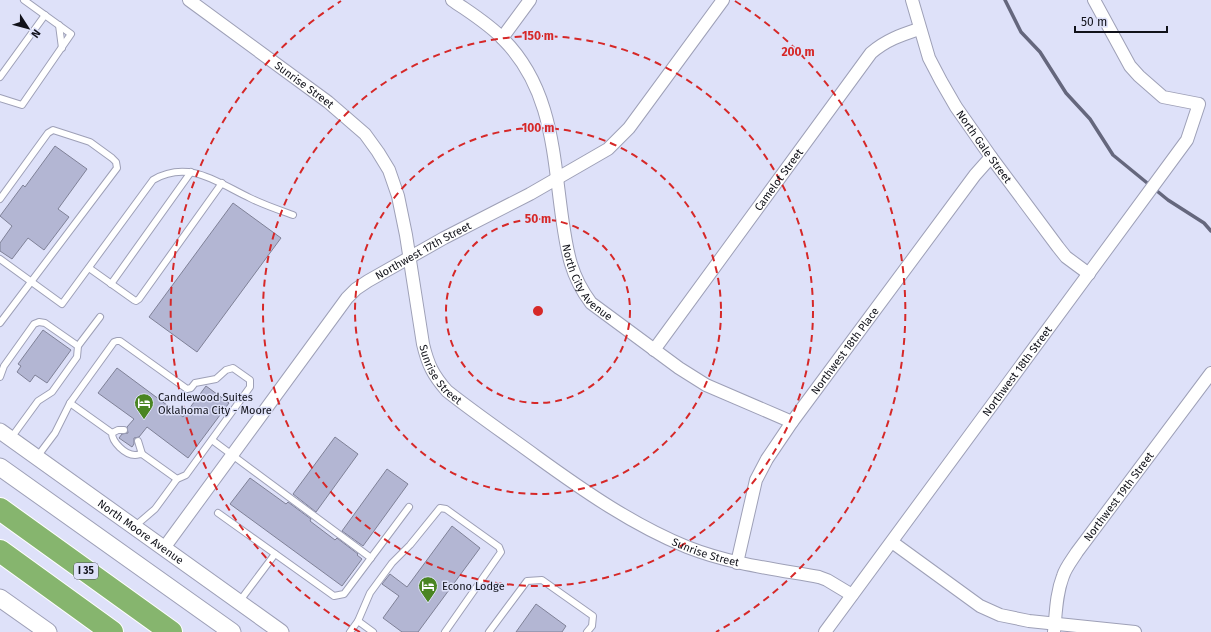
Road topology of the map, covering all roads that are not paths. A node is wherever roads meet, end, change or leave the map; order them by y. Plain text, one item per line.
1 (24, 0) edge
2 (189, 0) edge
3 (452, 0) edge
4 (530, 0) edge
5 (723, 0) edge
6 (912, 0) edge
7 (1094, 0) edge
8 (45, 15) junction
9 (59, 25) junction
10 (919, 29) junction
11 (502, 38) junction
12 (62, 48) junction
13 (0, 77) edge
14 (0, 98) edge
15 (991, 157) junction
16 (191, 172) junction
17 (557, 179) junction
18 (222, 184) junction
19 (0, 198) edge
20 (293, 215) dead end
21 (410, 258) junction
22 (0, 259) edge
23 (89, 268) junction
24 (1089, 274) junction
25 (31, 282) junction
26 (111, 284) junction
27 (100, 317) dead end
28 (0, 324) edge
29 (78, 346) junction
30 (654, 350) junction
31 (1211, 373) edge
32 (0, 377) edge
33 (70, 403) junction
34 (792, 422) junction
35 (124, 430) dead end
36 (112, 433) junction
37 (5, 435) edge
38 (212, 440) junction
39 (138, 441) dead end
40 (142, 454) junction
41 (232, 455) junction
42 (37, 457) junction
43 (0, 467) edge
44 (178, 479) junction
45 (409, 507) dead end
46 (0, 510) edge
47 (218, 513) dead end
48 (134, 527) junction
49 (892, 542) junction
50 (164, 548) junction
51 (0, 551) edge
52 (275, 554) junction
53 (371, 558) junction
54 (737, 563) junction
55 (852, 595) junction
56 (0, 598) edge
57 (239, 602) junction
58 (358, 621) junction
59 (1055, 628) edge
60 (48, 632) edge
61 (112, 632) edge
62 (171, 632) edge
63 (232, 632) edge
64 (281, 632) edge
65 (350, 632) edge
66 (373, 632) edge
67 (445, 632) edge
68 (489, 632) edge
69 (587, 632) edge
70 (825, 632) edge
71 (1135, 632) edge

1 - 8 lane
2 - 21 street, Sunrise Street
3 - 11 street, North City Avenue
4 - 11 street
5 - 17 street, Northwest 17th Street
6 - 10 street, North Gale Street
7 - 24 street, Northwest 18th Street
8 - 9 lane
8 - 13 lane
9 - 12 lane
9 - 12 lane
10 - 15 street, North Gale Street
10 - 30 street, Camelot Street
11 - 17 street, North City Avenue
12 - 14 lane
15 - 24 street, North Gale Street
15 - 34 street, Northwest 18th Place
16 - 18 lane
16 - 23 lane
16 - 26 lane
17 - 21 street, Northwest 17th Street
17 - 30 street, North City Avenue
18 - 20 lane
18 - 26 lane
19 - 25 lane
21 - 41 street, Northwest 17th Street
21 - 54 street, Sunrise Street
22 - 25 lane
23 - 25 lane
23 - 26 lane
24 - 49 street, Northwest 18th Street
25 - 28 lane
27 - 29 lane
29 - 32 lane
29 - 37 lane
30 - 34 street, North City Avenue
31 - 59 street, Northwest 19th Street
33 - 36 lane
33 - 38 lane
33 - 42 lane
34 - 54 street, Northwest 18th Place
35 - 36 lane
36 - 40 lane
37 - 42 street, North Moore Avenue
38 - 41 lane
38 - 44 lane
39 - 40 lane
40 - 44 lane
41 - 50 street, Northwest 17th Street
41 - 53 lane
42 - 48 street, North Moore Avenue
43 - 63 main road
44 - 48 lane
45 - 53 lane
46 - 62 highway, I 35
47 - 52 lane
48 - 50 street, North Moore Avenue
49 - 55 street, Northwest 18th Street
49 - 59 street
50 - 57 street, North Moore Avenue
51 - 61 highway
52 - 53 lane
52 - 57 lane
54 - 55 street, Sunrise Street
55 - 70 street, Northwest 18th Street
56 - 60 main road
57 - 64 street, North Moore Avenue
58 - 65 lane
58 - 66 lane
58 - 67 lane
59 - 71 street
68 - 69 lane

